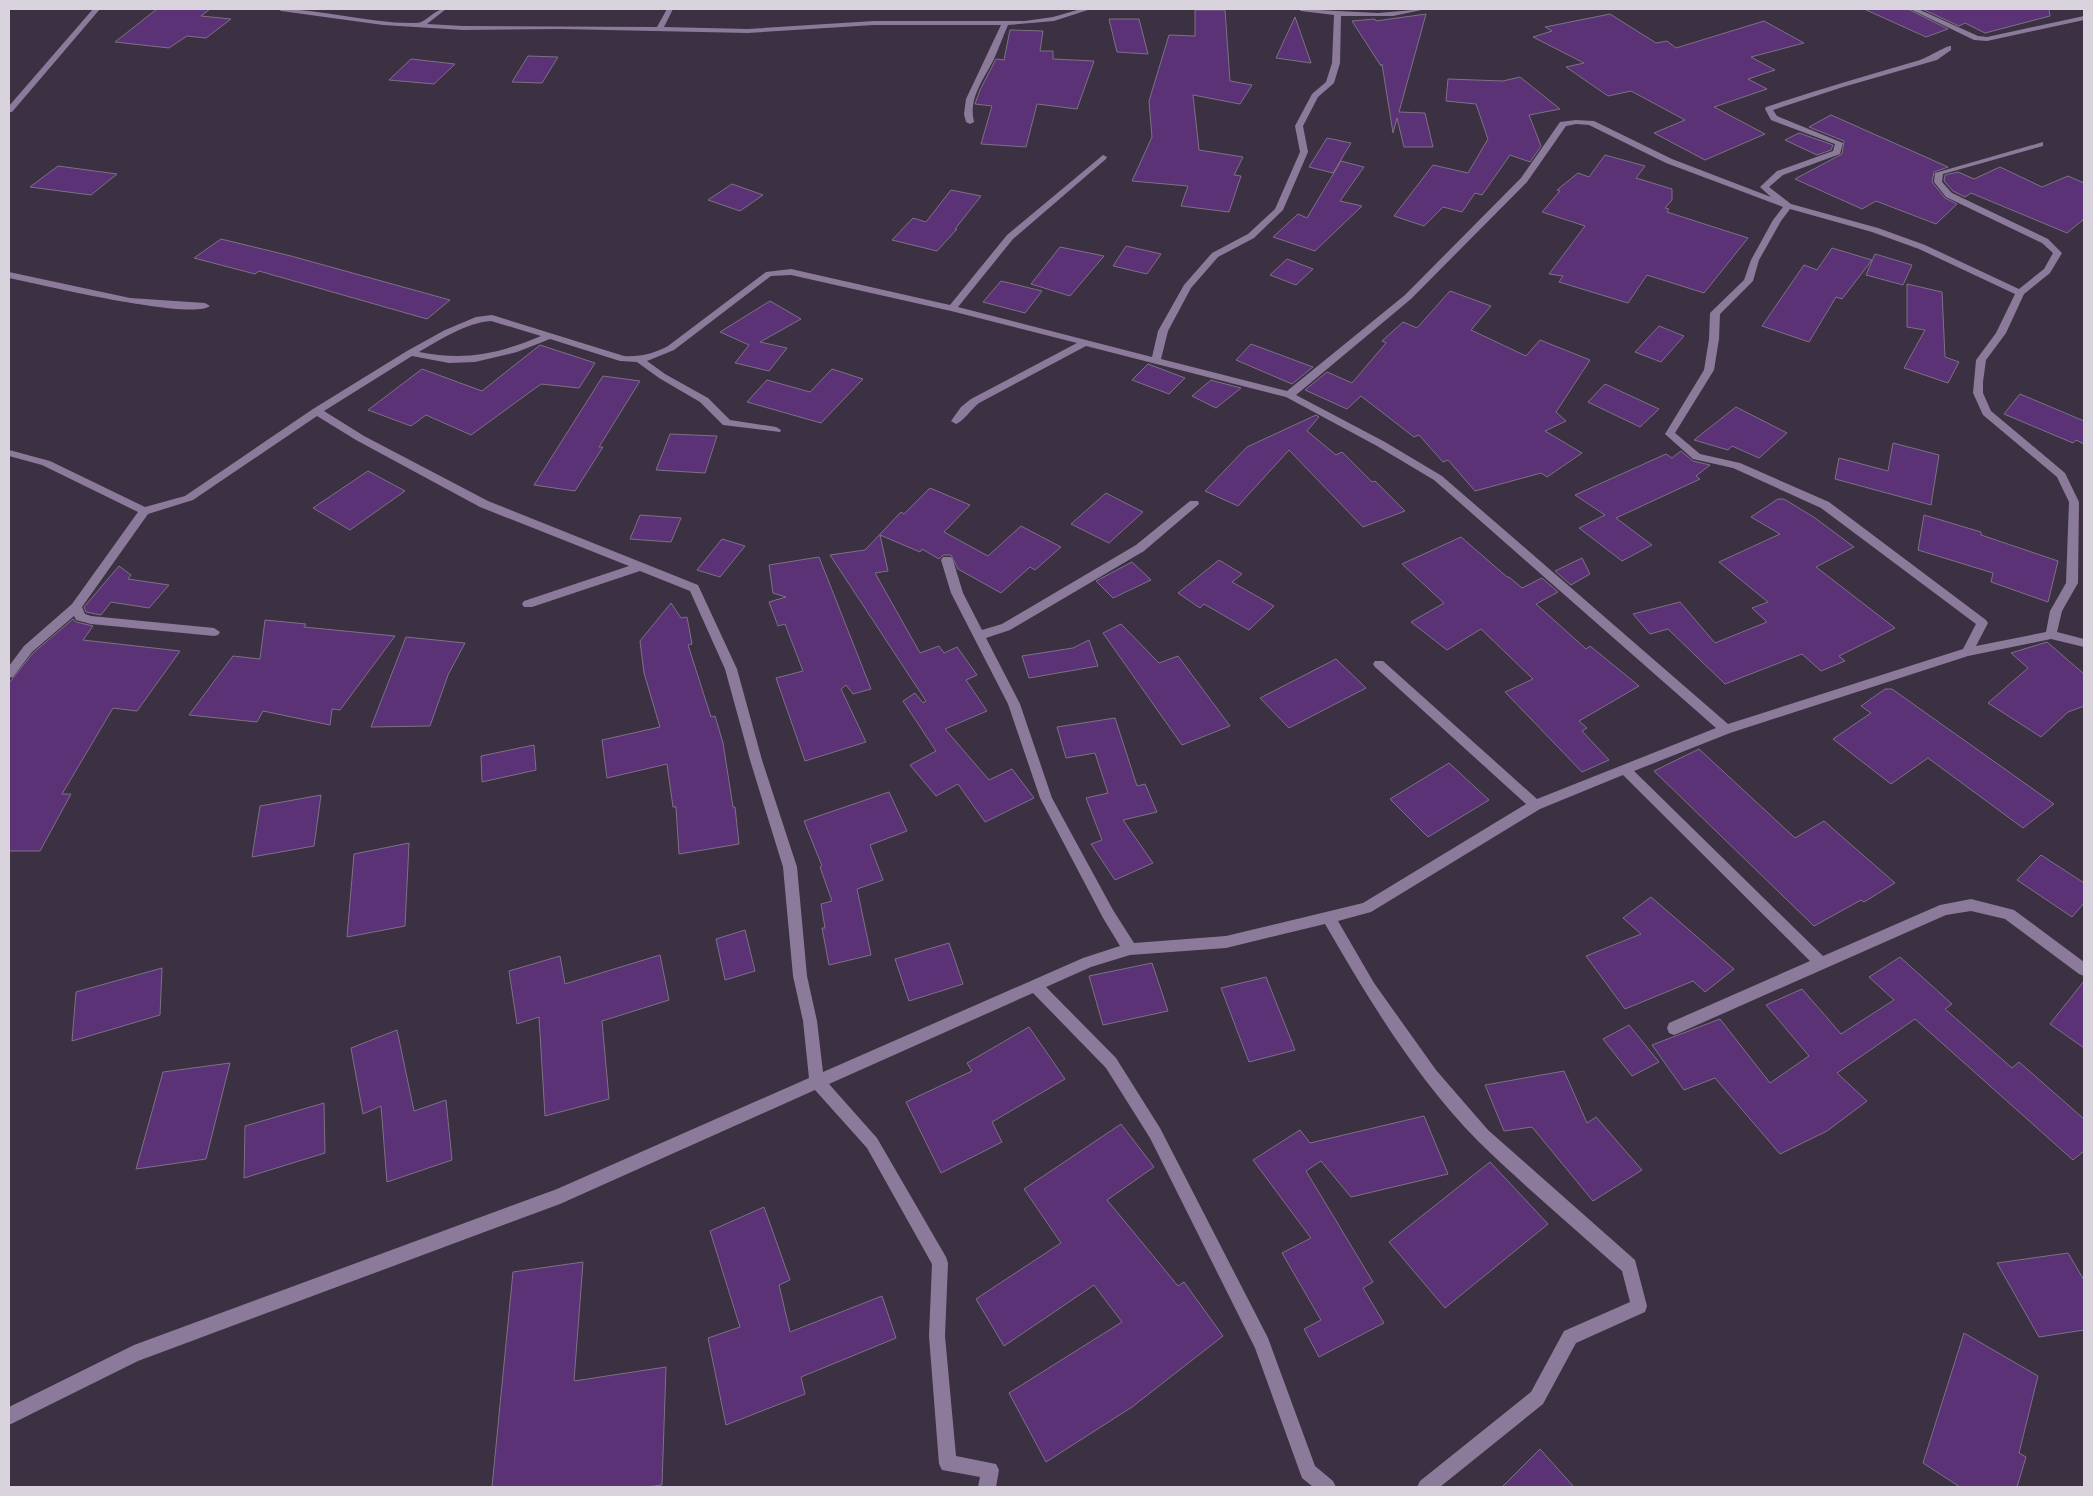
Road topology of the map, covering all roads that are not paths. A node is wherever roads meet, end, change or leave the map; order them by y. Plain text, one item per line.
1 (97, 9) edge
2 (281, 9) edge
3 (443, 9) edge
4 (670, 9) edge
5 (1088, 9) edge
6 (1301, 9) edge
7 (1423, 9) edge
8 (1913, 9) edge
9 (1338, 14) junction
10 (2084, 18) edge
11 (1006, 23) junction
12 (421, 25) junction
13 (659, 29) junction
14 (1948, 48) dead end
15 (9, 110) edge
16 (970, 122) dead end
17 (2040, 144) dead end
18 (1104, 157) dead end
19 (1788, 206) junction
20 (9, 275) edge
21 (2020, 293) junction
22 (205, 306) dead end
23 (952, 308) junction
24 (550, 336) junction
25 (1084, 343) junction
26 (410, 353) junction
27 (640, 360) junction
28 (1155, 362) junction
29 (1290, 395) junction
30 (317, 411) junction
31 (956, 421) dead end
32 (776, 430) dead end
33 (9, 453) edge
34 (1194, 504) dead end
35 (144, 511) junction
36 (947, 560) dead end
37 (641, 566) junction
38 (528, 604) dead end
39 (76, 606) junction
40 (214, 632) dead end
41 (980, 635) junction
42 (2051, 635) junction
43 (2084, 643) edge
44 (1967, 652) junction
45 (1379, 664) dead end
46 (9, 674) edge
47 (1726, 729) junction
48 (1624, 769) junction
49 (1535, 805) junction
50 (1328, 917) junction
51 (1130, 949) junction
52 (1821, 963) junction
53 (2084, 970) edge
54 (1035, 986) junction
55 (1674, 1028) dead end
56 (818, 1082) junction
57 (9, 1416) edge
58 (987, 1487) edge
59 (1327, 1487) edge
60 (1426, 1487) edge

1 - 15 street
2 - 12 street
3 - 12 street
4 - 13 street
5 - 11 street
6 - 9 street
7 - 9 street
8 - 10 street
9 - 28 street
11 - 13 street
11 - 16 street
12 - 13 street
14 - 19 street
17 - 21 street
18 - 23 street
19 - 21 street
19 - 29 street
19 - 44 street
20 - 22 street
21 - 42 street
23 - 25 street
23 - 27 street
24 - 26 street
24 - 26 street
24 - 27 street
25 - 28 street
25 - 31 street
26 - 30 street
27 - 32 street
28 - 29 street
29 - 47 street
30 - 35 street
30 - 37 street
33 - 35 street
34 - 41 street
35 - 39 street
36 - 41 street
37 - 38 street
37 - 56 street
39 - 40 street
39 - 46 street
41 - 51 street
42 - 43 street
42 - 44 street
44 - 47 street
45 - 49 street
47 - 48 street
48 - 49 street
48 - 52 street
49 - 50 street
50 - 51 street
50 - 60 street
51 - 54 street
52 - 53 street
52 - 55 street
54 - 56 street
54 - 59 street
56 - 57 street
56 - 58 street

